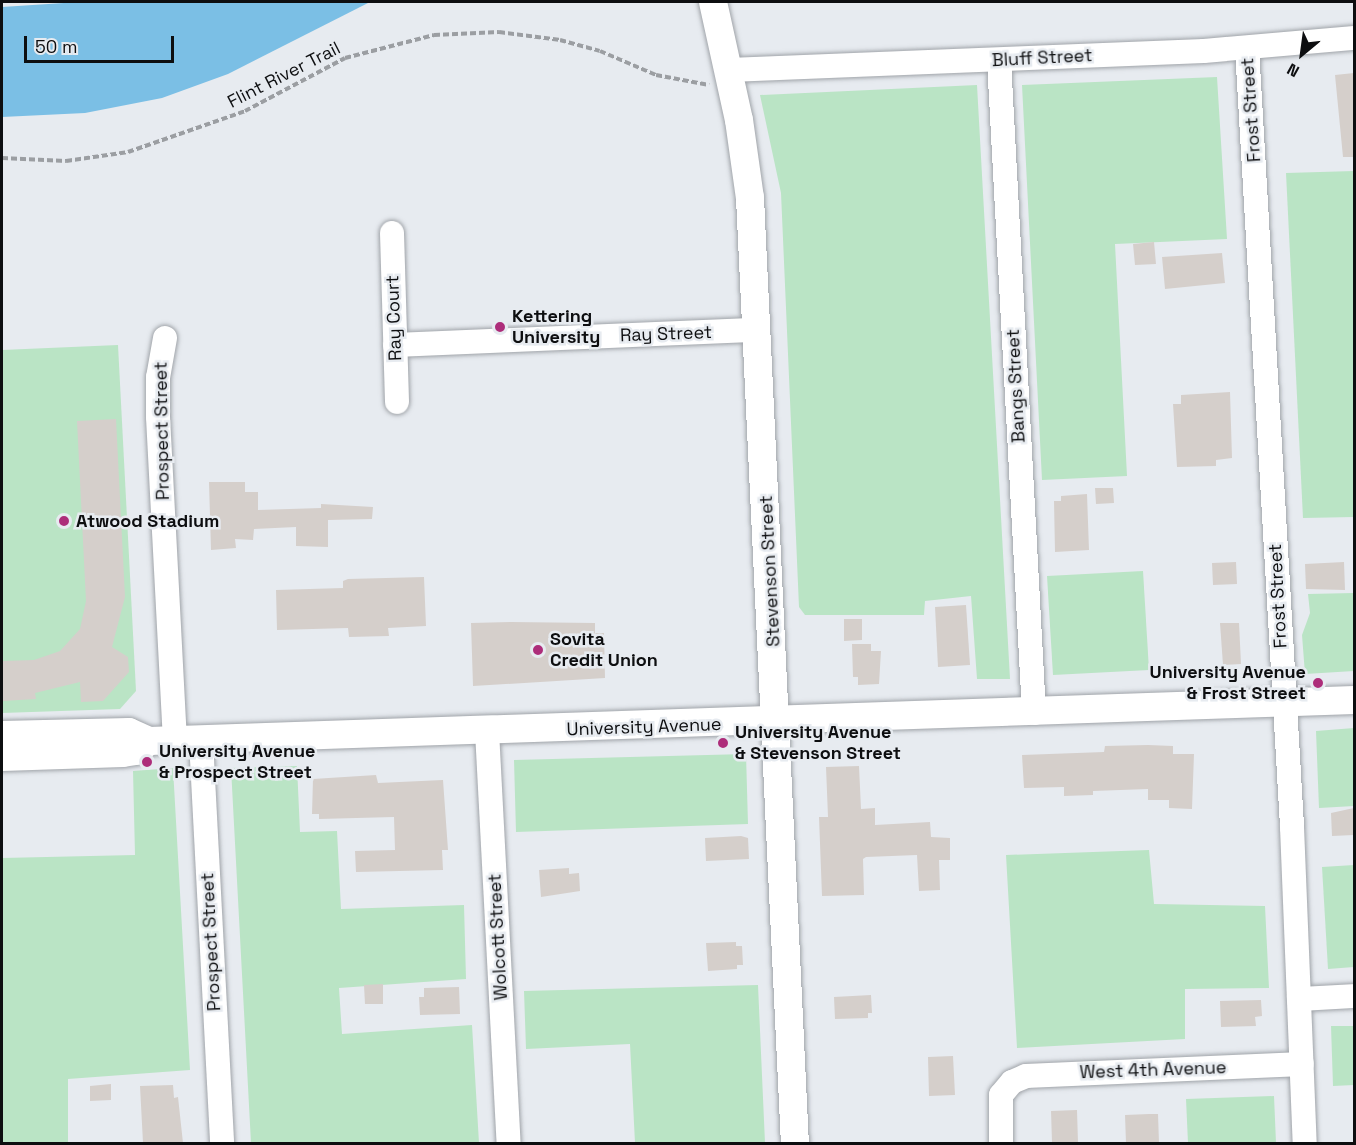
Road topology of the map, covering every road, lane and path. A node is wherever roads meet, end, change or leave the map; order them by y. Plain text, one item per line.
1 (715, 10) edge
2 (1354, 38) edge
3 (1247, 48) junction
4 (999, 60) junction
5 (722, 77) junction
6 (2, 158) edge
7 (392, 233) dead end
8 (758, 330) junction
9 (165, 338) dead end
10 (395, 345) junction
11 (397, 402) dead end
12 (1354, 700) edge
13 (1284, 703) junction
14 (1034, 713) junction
15 (776, 722) junction
16 (487, 731) junction
17 (2, 735) edge
18 (175, 741) junction
19 (2, 757) edge
20 (1354, 996) edge
21 (1299, 999) junction
22 (1302, 1064) junction
23 (222, 1143) edge
24 (509, 1143) edge
25 (795, 1143) edge
26 (1001, 1143) edge
27 (1305, 1143) edge

1 - 5 street, Stevenson Street
2 - 3 street, Bluff Street
3 - 4 street, Bluff Street
3 - 13 street, Frost Street
4 - 5 street, Bluff Street
4 - 14 street, Bangs Street
5 - 6 path, Flint River Trail
5 - 8 street, Stevenson Street
7 - 10 street, Ray Court
8 - 10 street, Ray Street
8 - 15 street, Stevenson Street
9 - 18 street, Prospect Street
10 - 11 street, Ray Court
12 - 13 street, University Avenue
13 - 14 street, University Avenue
13 - 21 street, Frost Street
14 - 15 street, University Avenue
15 - 16 street, University Avenue
15 - 25 street, Stevenson Street
16 - 18 street, University Avenue
16 - 24 street, Wolcott Street
17 - 18 street, University Avenue
18 - 19 street, University Avenue
18 - 23 street, Prospect Street
20 - 21 street
21 - 22 street, Frost Street
22 - 26 street, West 4th Avenue
22 - 27 street, Frost Street

